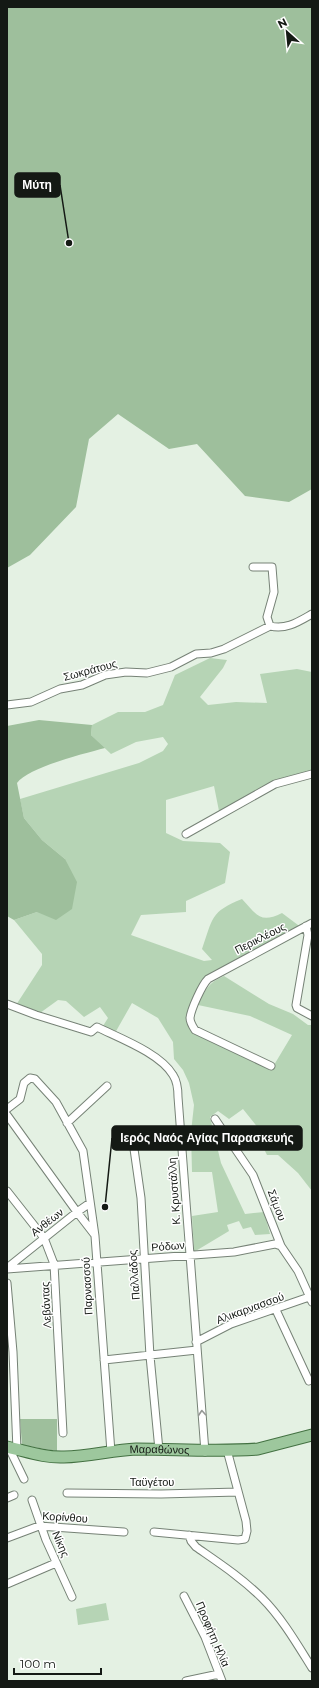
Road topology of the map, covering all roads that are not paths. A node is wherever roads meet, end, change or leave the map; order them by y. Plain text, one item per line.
1 (253, 567) dead end
2 (312, 614) edge
3 (270, 626) junction
4 (7, 705) edge
5 (312, 774) edge
6 (186, 834) dead end
7 (309, 925) edge
8 (7, 1004) edge
9 (312, 1016) edge
10 (271, 1066) dead end
11 (107, 1086) dead end
12 (7, 1109) edge
13 (7, 1115) edge
14 (215, 1119) dead end
15 (67, 1123) junction
16 (181, 1138) junction
17 (7, 1191) edge
18 (90, 1203) junction
19 (78, 1212) junction
20 (95, 1236) junction
21 (44, 1238) junction
22 (281, 1246) junction
23 (189, 1256) junction
24 (144, 1259) junction
25 (97, 1261) junction
26 (54, 1264) junction
27 (7, 1269) edge
28 (7, 1283) edge
29 (311, 1298) edge
30 (276, 1310) junction
31 (196, 1342) junction
32 (7, 1345) edge
33 (197, 1350) junction
34 (12, 1352) junction
35 (150, 1356) junction
36 (104, 1360) junction
37 (309, 1381) dead end
38 (63, 1433) dead end
39 (312, 1435) edge
40 (11, 1448) edge
41 (159, 1450) junction
42 (227, 1450) junction
43 (111, 1452) junction
44 (205, 1452) junction
45 (24, 1479) dead end
46 (238, 1492) junction
47 (67, 1493) dead end
48 (32, 1500) dead end
49 (41, 1526) junction
50 (124, 1532) dead end
51 (154, 1532) dead end
52 (189, 1535) junction
53 (7, 1538) edge
54 (56, 1563) junction
55 (7, 1584) edge
56 (184, 1596) dead end
57 (72, 1597) dead end
58 (312, 1668) edge
59 (220, 1678) edge
60 (186, 1681) edge

1 - 3 street
2 - 3 street, Σωκράτους
3 - 4 street, Σωκράτους
5 - 6 street
7 - 9 street
7 - 10 street, Περικλέους
8 - 16 street, Κ. Κρυστάλλη
11 - 15 street
12 - 15 street, Παρνασσού
13 - 19 street
14 - 22 street, Σάμου
15 - 18 street, Παρνασσού
16 - 23 street, Κ. Κρυστάλλη
16 - 24 street, Παλλάδος
17 - 21 street, Λεβάντας
18 - 19 street
18 - 20 street, Παρνασσού
19 - 20 street, Ανθέων
19 - 21 street, Ανθέων
20 - 25 street, Παρνασσού
21 - 26 street, Λεβάντας
21 - 27 street, Ανθέων
22 - 23 street, Ρόδων
22 - 29 street, Σάμου
23 - 24 street, Ρόδων
23 - 31 street, Κ. Κρυστάλλη
24 - 25 street, Ρόδων
24 - 35 street, Παλλάδος
25 - 26 street, Ρόδων
25 - 36 street, Παρνασσού
26 - 27 street, Ρόδων
26 - 38 street, Λεβάντας
28 - 34 street
29 - 30 street, Αλικαρνασσού
30 - 31 street, Αλικαρνασσού
30 - 37 street
31 - 33 street, Κ. Κρυστάλλη
32 - 34 street
33 - 35 street
44 -> 33 street, Κ. Κρυστάλλη
34 - 40 street
35 - 36 street
35 - 41 street, Παλλάδος
36 - 43 street, Παρνασσού
39 - 42 main road, Μαραθώνος
40 - 43 main road, Μαραθώνος
40 - 45 street
41 - 43 main road, Μαραθώνος
41 - 44 main road, Μαραθώνος
42 - 44 main road, Μαραθώνος
42 - 46 street
46 - 47 street, Ταϋγέτου
46 - 52 street
48 - 49 street, Νίκης
49 - 50 street, Κορίνθου
49 - 53 street, Κορίνθου
49 - 54 street, Νίκης
51 - 52 street
52 - 58 street
54 - 55 street
54 - 57 street, Νίκης
56 - 59 street, Προφήτη Ηλία
59 - 60 street

